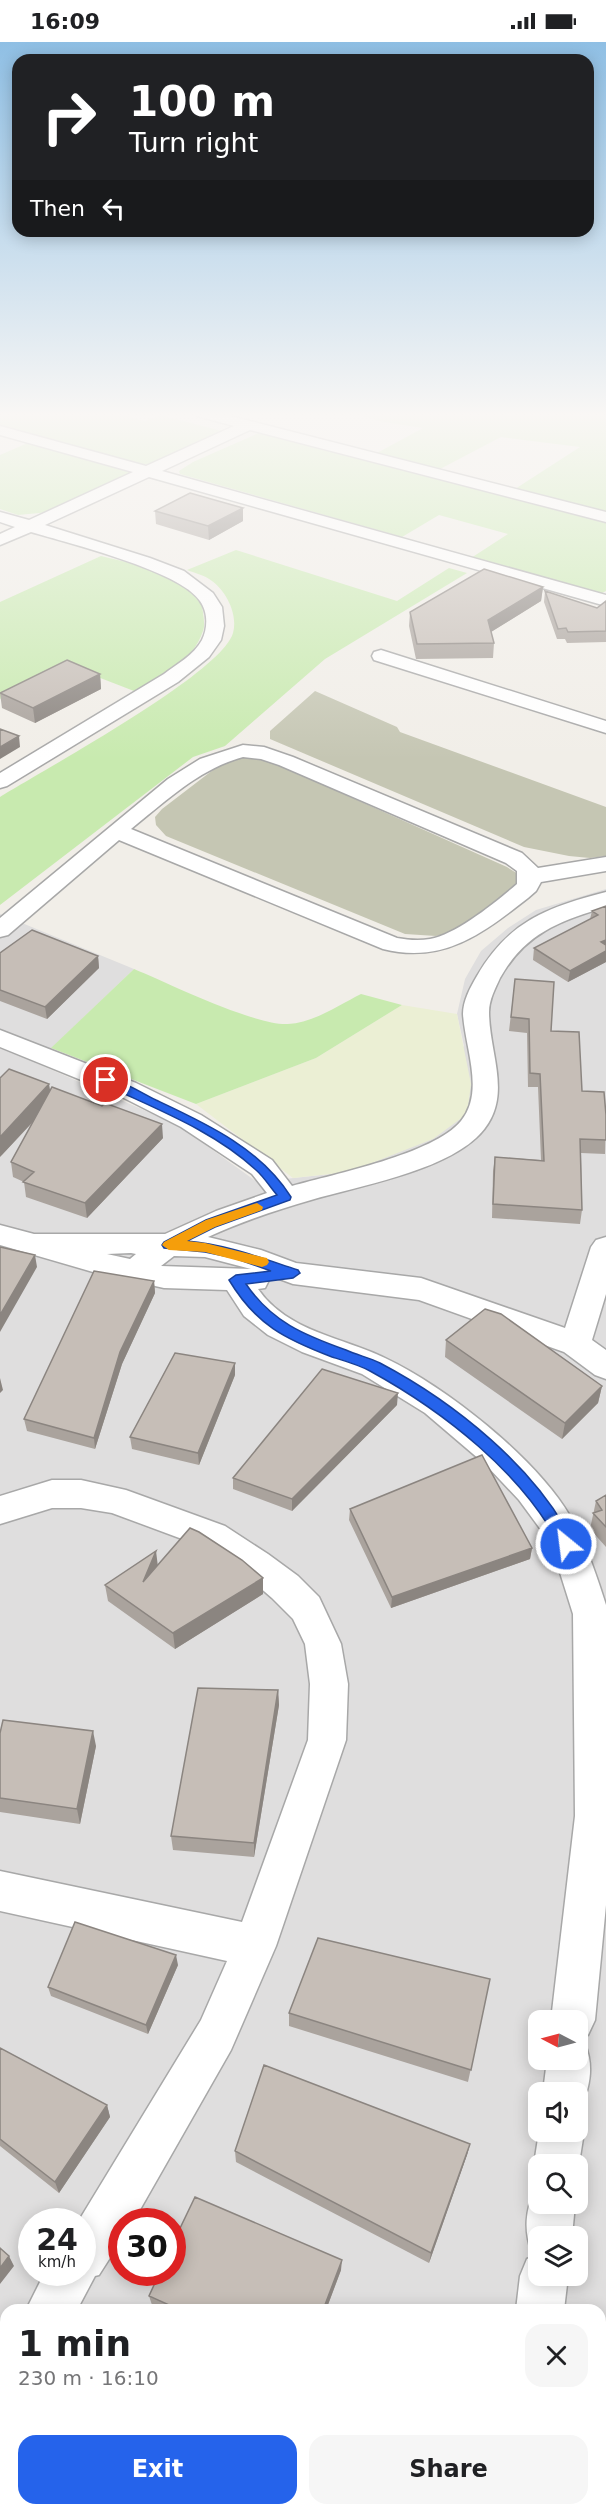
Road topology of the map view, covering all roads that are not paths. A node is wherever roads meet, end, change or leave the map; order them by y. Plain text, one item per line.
1 (26, 528) edge
2 (38, 528) edge
3 (347, 528) edge
4 (0, 540) edge
5 (606, 601) edge
6 (381, 656) dead end
7 (606, 727) edge
8 (0, 782) edge
9 (116, 831) junction
10 (606, 864) edge
11 (531, 876) junction
12 (606, 899) edge
13 (0, 930) edge
14 (0, 1038) edge
15 (285, 1197) junction
16 (0, 1235) edge
17 (36, 1244) junction
18 (169, 1245) junction
19 (606, 1247) edge
20 (134, 1271) junction
21 (293, 1273) junction
22 (236, 1280) junction
23 (575, 1344) junction
24 (606, 1367) edge
25 (0, 1510) edge
26 (0, 1891) edge
27 (255, 1946) junction
28 (574, 2010) edge
29 (96, 2236) edge
30 (65, 2286) edge
31 (543, 2286) edge
32 (54, 2304) edge
33 (541, 2304) edge

1 - 4 street
2 - 8 street
3 - 5 street
6 - 7 street
9 - 11 street
9 - 11 street
9 - 13 street
10 - 11 street
12 - 15 street
14 - 15 street
15 - 18 street
16 - 17 street
17 - 18 street
17 - 20 street
18 - 20 street
18 - 21 street
19 - 23 street
20 - 22 street
21 - 22 street
21 - 23 street
22 - 28 street
23 - 24 street
25 - 27 street
26 - 27 street
27 - 29 street
30 - 32 street
31 - 33 street

